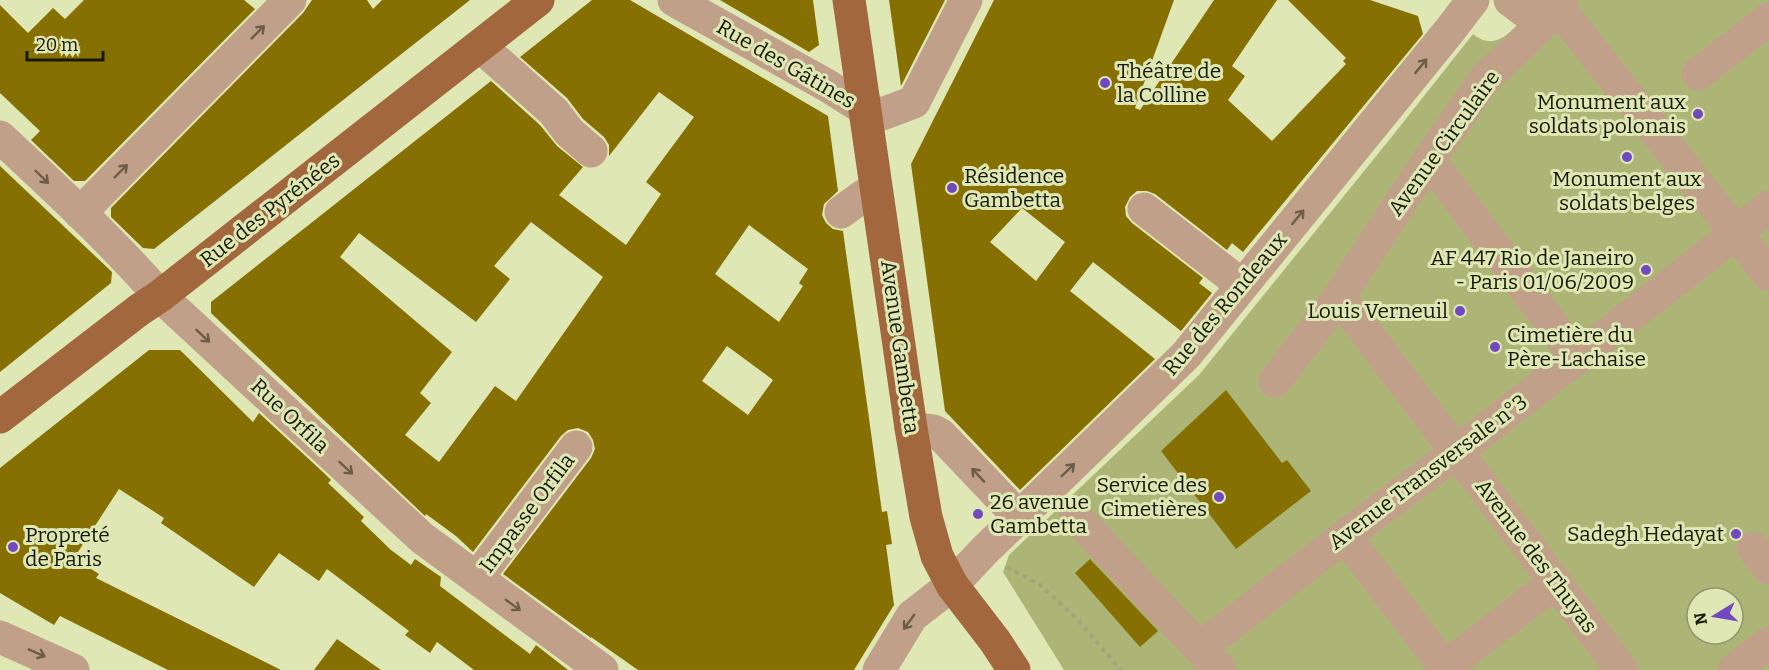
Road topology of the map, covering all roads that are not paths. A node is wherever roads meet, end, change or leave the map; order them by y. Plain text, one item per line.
1 (290, 0) edge
2 (538, 0) edge
3 (674, 0) edge
4 (849, 0) edge
5 (966, 0) edge
6 (1473, 0) edge
7 (1510, 0) edge
8 (1554, 10) edge
9 (1769, 19) edge
10 (480, 45) junction
11 (1698, 74) dead end
12 (866, 110) junction
13 (0, 136) edge
14 (591, 151) dead end
15 (1429, 159) junction
16 (1769, 207) edge
17 (1144, 209) dead end
18 (80, 213) junction
19 (1736, 232) junction
20 (1769, 275) edge
21 (1242, 285) junction
22 (160, 296) junction
23 (1339, 297) junction
24 (1577, 358) junction
25 (1275, 381) dead end
26 (0, 417) edge
27 (911, 428) junction
28 (576, 447) dead end
29 (1458, 451) junction
30 (1019, 517) junction
31 (1076, 517) dead end
32 (1345, 536) junction
33 (477, 578) junction
34 (1555, 582) junction
35 (952, 585) junction
36 (0, 637) edge
37 (1769, 643) edge
38 (1210, 659) edge
39 (590, 667) edge
40 (1445, 669) edge
41 (73, 670) edge
42 (879, 670) edge
43 (1014, 670) edge
44 (1622, 670) edge
45 (1734, 670) edge

18 -> 1 street
2 - 10 main road, Rue des Pyrénées
3 - 12 street, Rue des Gâtines
4 - 12 main road, Avenue Gambetta
5 - 12 street
21 -> 6 street, Rue des Rondeaux
7 - 8 street
8 - 15 street, Avenue Circulaire
8 - 19 street
9 - 11 street
10 - 14 street
10 - 22 main road, Rue des Pyrénées
12 - 27 main road, Avenue Gambetta
13 -> 18 street, Rue Orfila
15 - 23 street, Avenue Circulaire
15 - 24 street
16 - 19 street, Avenue Transversale n°3
17 - 21 street
18 - 22 street, Rue Orfila
19 - 20 street
19 - 24 street, Avenue Transversale n°3
30 -> 21 street, Rue des Rondeaux
22 - 26 main road, Rue des Pyrénées
22 -> 33 street, Rue Orfila
23 - 25 street
23 - 29 street, Avenue des Thuyas
24 - 29 street, Avenue Transversale n°3
30 -> 27 street
27 - 35 main road, Avenue Gambetta
28 - 33 street, Impasse Orfila
29 - 32 street, Avenue Transversale n°3
29 - 34 street, Avenue des Thuyas
30 - 35 street, Rue des Rondeaux
31 - 38 street
32 - 38 street, Avenue Transversale n°3
32 - 40 street
33 -> 39 street, Rue Orfila
34 - 40 street
34 - 44 street, Avenue des Thuyas
35 -> 42 street, Rue des Rondeaux
35 - 43 main road, Avenue Gambetta
36 -> 41 street
37 - 45 street

